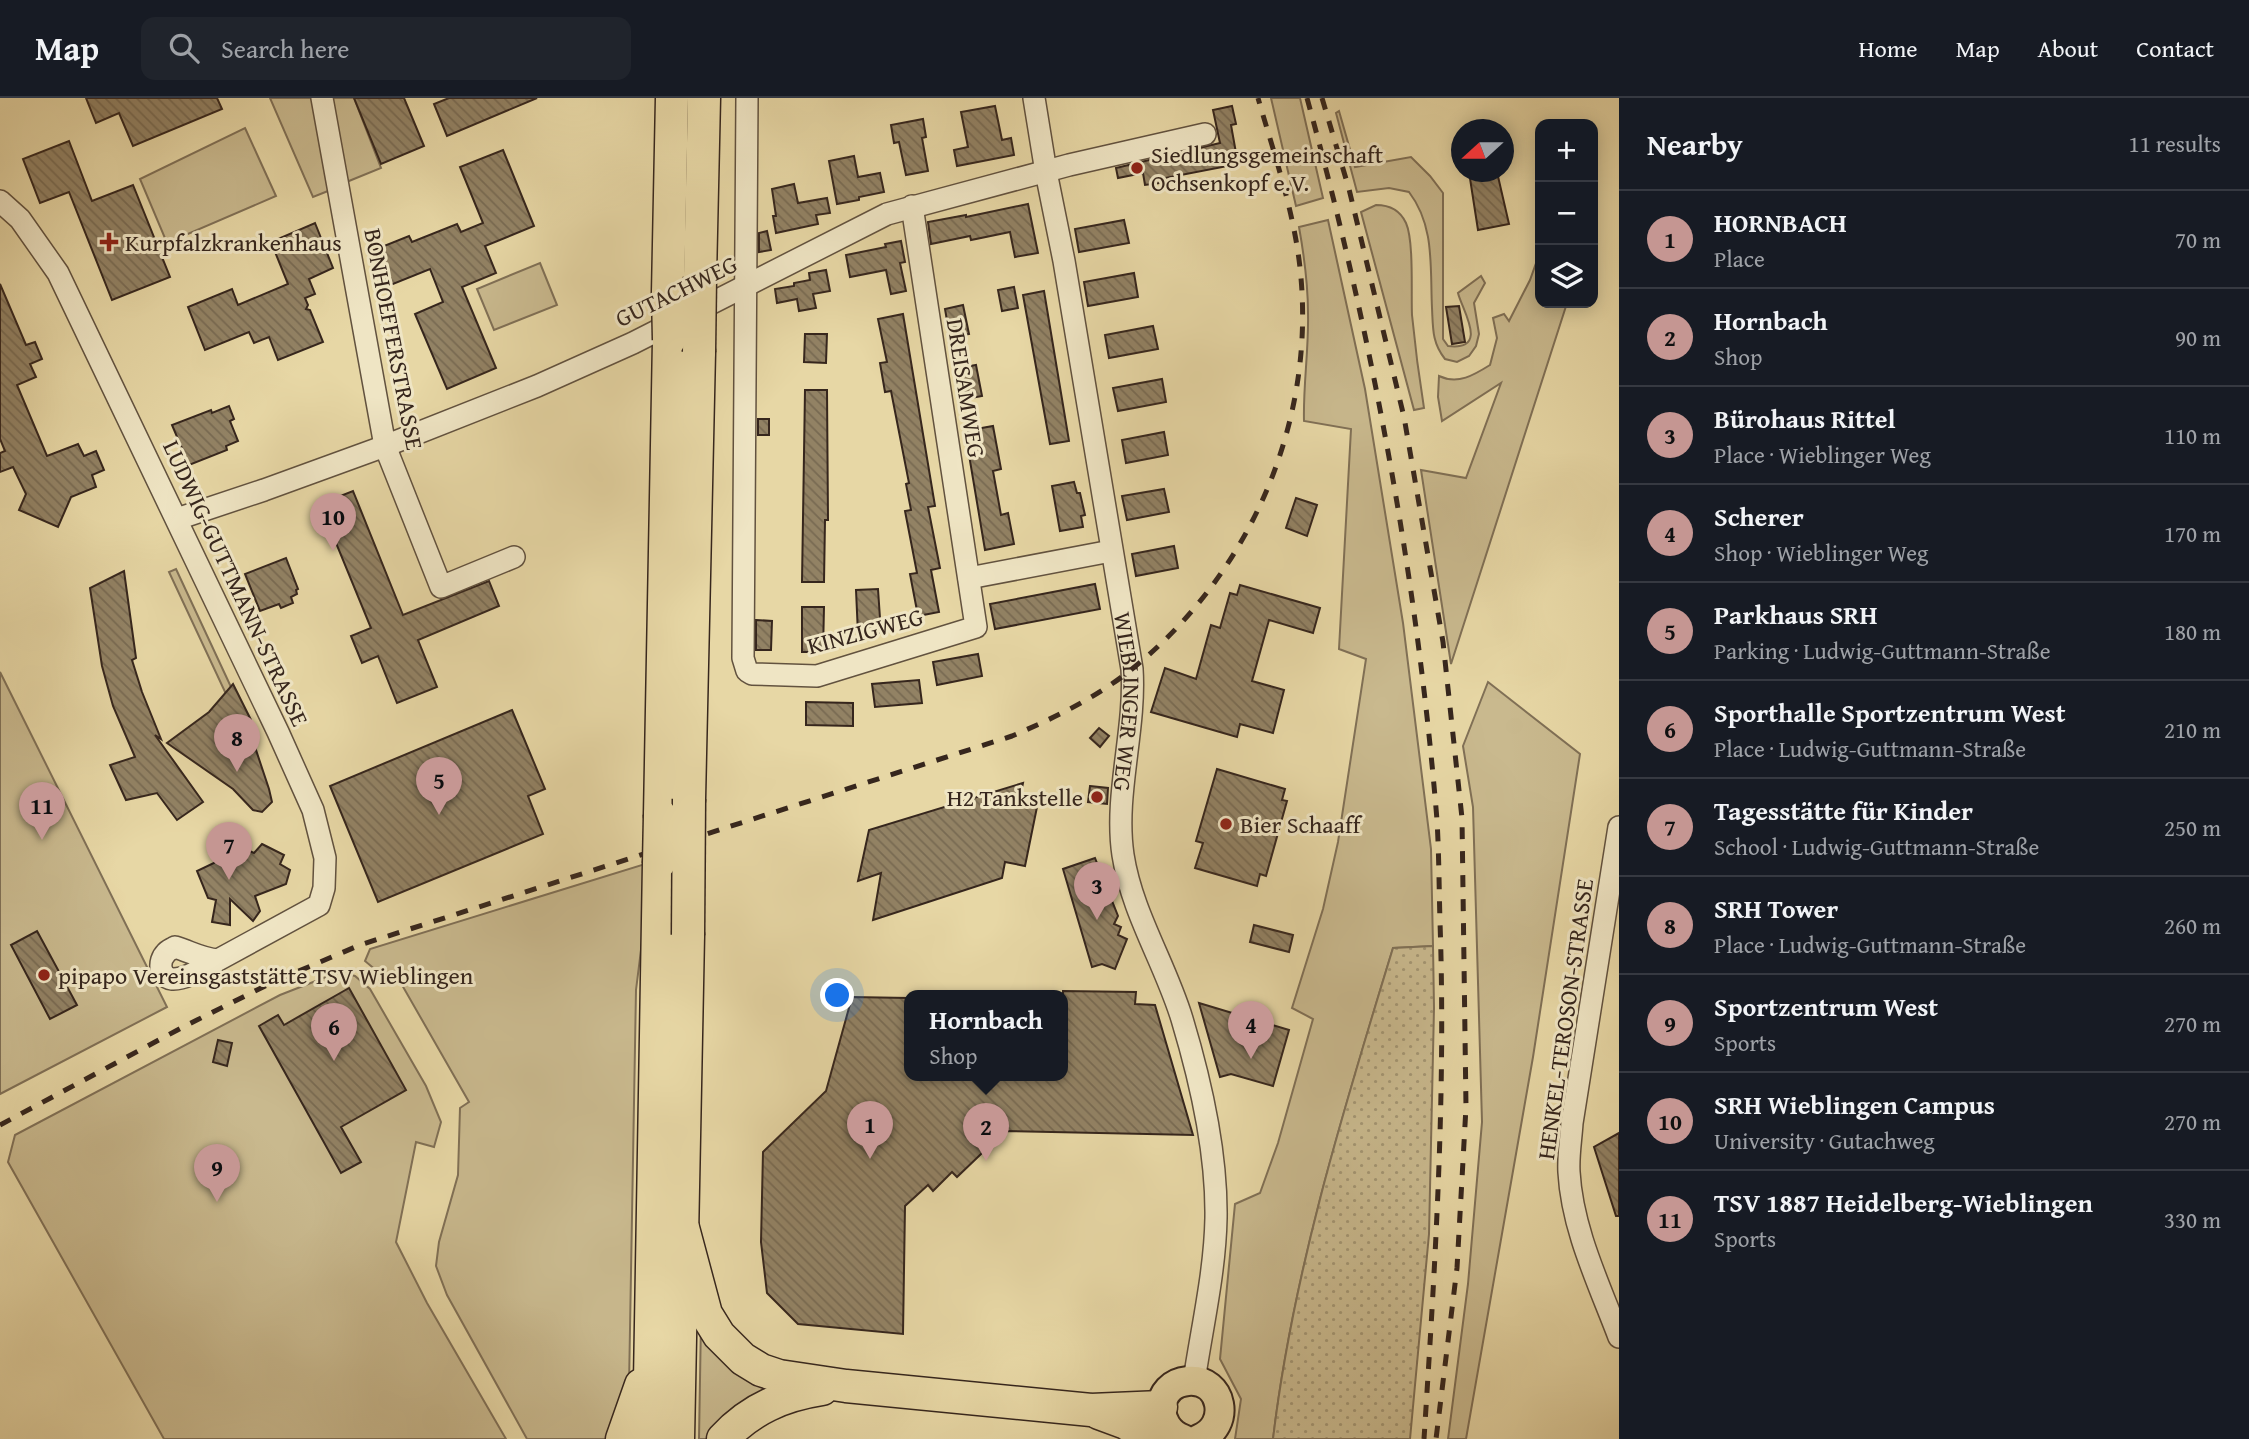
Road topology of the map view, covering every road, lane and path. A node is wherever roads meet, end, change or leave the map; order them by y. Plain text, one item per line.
1 (322, 98) edge
2 (672, 98) edge
3 (704, 98) edge
4 (747, 98) edge
5 (1034, 98) edge
6 (1205, 134) dead end
7 (1046, 172) junction
8 (0, 201) edge
9 (912, 206) junction
10 (746, 286) junction
11 (384, 446) junction
12 (177, 519) junction
13 (1111, 551) junction
14 (514, 557) dead end
15 (969, 578) junction
16 (1619, 827) edge
17 (218, 960) dead end
18 (683, 1228) junction
19 (1619, 1338) edge
20 (651, 1353) junction
21 (1194, 1381) junction
22 (846, 1386) junction
23 (1161, 1407) junction
24 (1091, 1410) junction
25 (622, 1439) edge
26 (649, 1439) edge
27 (678, 1439) edge
28 (723, 1439) edge
29 (1150, 1439) edge
30 (1183, 1439) edge
31 (1199, 1439) edge

1 - 11 street, BONHOEFFERSTRASSE
2 - 20 highway, bridge
3 - 18 highway, bridge
4 - 10 street
5 - 7 street, WIEBLINGER WEG
6 - 7 street, GUTACHWEG
7 - 9 street, GUTACHWEG
7 - 13 street, WIEBLINGER WEG
8 - 12 street, LUDWIG-GUTTMANN-STRASSE
9 - 10 street, GUTACHWEG
9 - 15 street, DREISAMWEG
10 - 11 street, GUTACHWEG
10 - 15 street, KINZIGWEG
11 - 12 street, GUTACHWEG
11 - 14 street, BONHOEFFERSTRASSE
12 - 17 street, LUDWIG-GUTTMANN-STRASSE
13 - 15 street
13 - 21 street, WIEBLINGER WEG
16 - 19 street, HENKEL-TEROSON-STRASSE
18 - 22 highway
18 - 27 highway
20 - 25 highway
20 - 26 highway
21 - 23 main road
21 - 31 main road
22 - 24 highway
22 - 28 highway
23 - 24 highway
23 - 30 main road
24 - 29 highway

